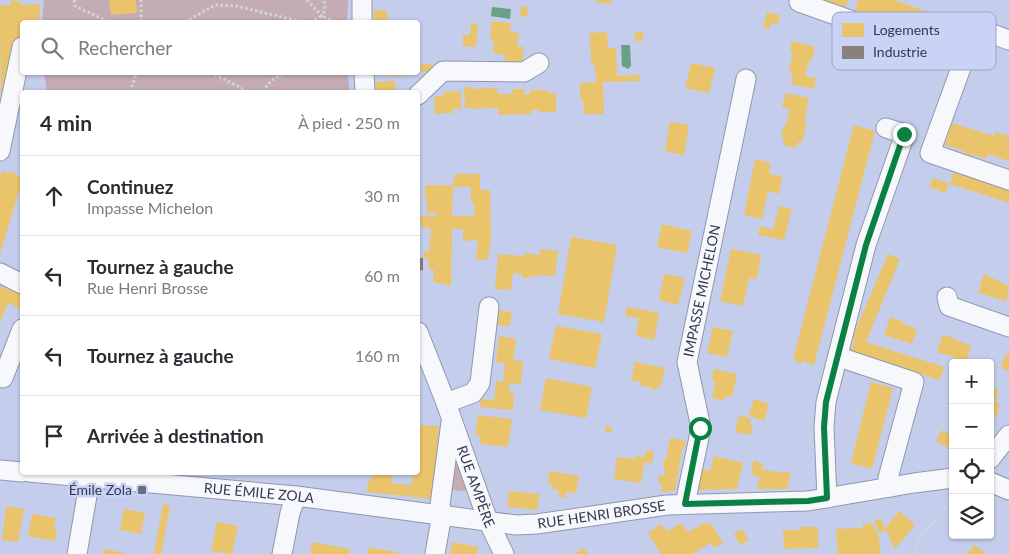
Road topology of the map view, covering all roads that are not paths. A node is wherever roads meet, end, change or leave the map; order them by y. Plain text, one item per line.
1 (362, 0) edge
2 (799, 2) dead end
3 (832, 14) edge
4 (362, 20) edge
5 (996, 35) edge
6 (1009, 40) edge
7 (20, 56) edge
8 (539, 63) dead end
9 (959, 70) edge
10 (364, 75) edge
11 (746, 79) dead end
12 (365, 90) edge
13 (420, 93) edge
14 (886, 128) dead end
15 (0, 151) edge
16 (1009, 180) edge
17 (0, 274) edge
18 (20, 283) edge
19 (947, 298) dead end
20 (489, 307) dead end
21 (1009, 327) edge
22 (20, 334) edge
23 (420, 337) edge
24 (839, 357) junction
25 (0, 376) edge
26 (449, 410) junction
27 (1009, 435) edge
28 (994, 454) edge
29 (0, 470) edge
30 (20, 472) edge
31 (60, 475) edge
32 (90, 478) junction
33 (949, 479) edge
34 (994, 484) edge
35 (890, 487) junction
36 (1009, 490) edge
37 (296, 496) junction
38 (827, 498) junction
39 (685, 504) junction
40 (442, 514) junction
41 (488, 521) junction
42 (77, 554) edge
43 (282, 554) edge
44 (435, 554) edge
45 (504, 554) edge

1 - 4 street
2 - 3 street
5 - 6 street
7 - 15 street
8 - 13 street
9 - 16 street
10 - 12 street
11 - 39 street, IMPASSE MICHELON
14 - 24 street
17 - 18 street
19 - 21 street
20 - 26 street
22 - 25 street
23 - 26 street, RUE AMPÈRE
24 - 35 street
24 - 38 street
26 - 40 street, RUE AMPÈRE
26 - 41 street, RUE AMPÈRE
27 - 28 street
29 - 30 street
31 - 32 street, RUE ÉMILE ZOLA
32 - 37 street, RUE ÉMILE ZOLA
32 - 42 street
33 - 35 street, RUE HENRI BROSSE
34 - 36 street
35 - 38 street, RUE HENRI BROSSE
37 - 40 street, RUE ÉMILE ZOLA
37 - 43 street
38 - 39 street, RUE HENRI BROSSE
39 - 41 street, RUE HENRI BROSSE
40 - 41 street, RUE ÉMILE ZOLA
40 - 44 street, RUE AMPÈRE
41 - 45 street, RUE AMPÈRE

